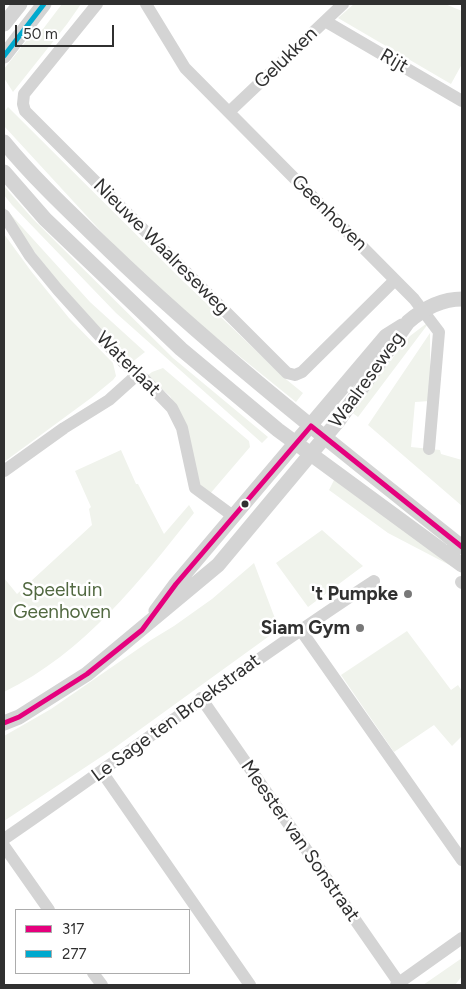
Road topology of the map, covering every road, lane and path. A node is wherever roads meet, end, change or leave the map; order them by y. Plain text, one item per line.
1 (20, 4) edge
2 (44, 4) edge
3 (98, 4) edge
4 (146, 4) edge
5 (343, 4) edge
6 (325, 21) junction
7 (4, 24) edge
8 (4, 56) edge
9 (462, 101) edge
10 (229, 112) junction
11 (4, 142) edge
12 (4, 172) edge
13 (4, 215) edge
14 (395, 280) junction
15 (462, 299) edge
16 (422, 310) junction
17 (408, 322) junction
18 (138, 374) junction
19 (311, 426) junction
20 (325, 438) junction
21 (295, 443) junction
22 (429, 449) dead end
23 (310, 455) junction
24 (4, 471) edge
25 (234, 516) junction
26 (462, 547) edge
27 (462, 565) edge
28 (374, 581) dead end
29 (300, 629) junction
30 (142, 630) junction
31 (202, 698) junction
32 (4, 723) edge
33 (102, 772) junction
34 (4, 839) edge
35 (4, 846) edge
36 (462, 860) edge
37 (48, 909) edge
38 (462, 938) edge
39 (94, 974) edge
40 (397, 984) edge
41 (102, 985) edge
42 (250, 985) edge

1 - 7 street
2 - 8 street
3 - 14 street, Nieuwe Waalreseweg
4 - 10 street, Geenhoven
5 - 6 street, Gelukken
6 - 9 street, Rijt
6 - 10 street, Gelukken
10 - 14 street, Geenhoven
11 - 19 street, Nieuwe Waalreseweg
12 - 21 street
13 - 18 street, Waterlaat
14 - 16 street, Geenhoven
15 - 16 street, Waalreseweg
16 - 17 street, Waalreseweg
16 - 22 street, Geenhoven
17 - 19 street, Waalreseweg
17 - 20 street, Waalreseweg
18 - 24 street
18 - 25 street, Waterlaat
19 - 20 street, Nieuwe Waalreseweg
19 - 21 street, Waalreseweg
20 - 23 street, Waalreseweg
20 - 26 street, Nieuwe Waalreseweg
21 - 23 street
21 - 25 street, Waalreseweg
23 - 27 street
23 - 30 street, Waalreseweg
25 - 30 street, Waalreseweg
28 - 29 street, Le Sage ten Broekstraat
29 - 31 street, Le Sage ten Broekstraat
29 - 36 street
30 - 32 street
31 - 33 street, Le Sage ten Broekstraat
31 - 40 street, Meester van Sonstraat
33 - 34 street, Le Sage ten Broekstraat
33 - 42 street
35 - 37 street
38 - 40 street
39 - 41 street

